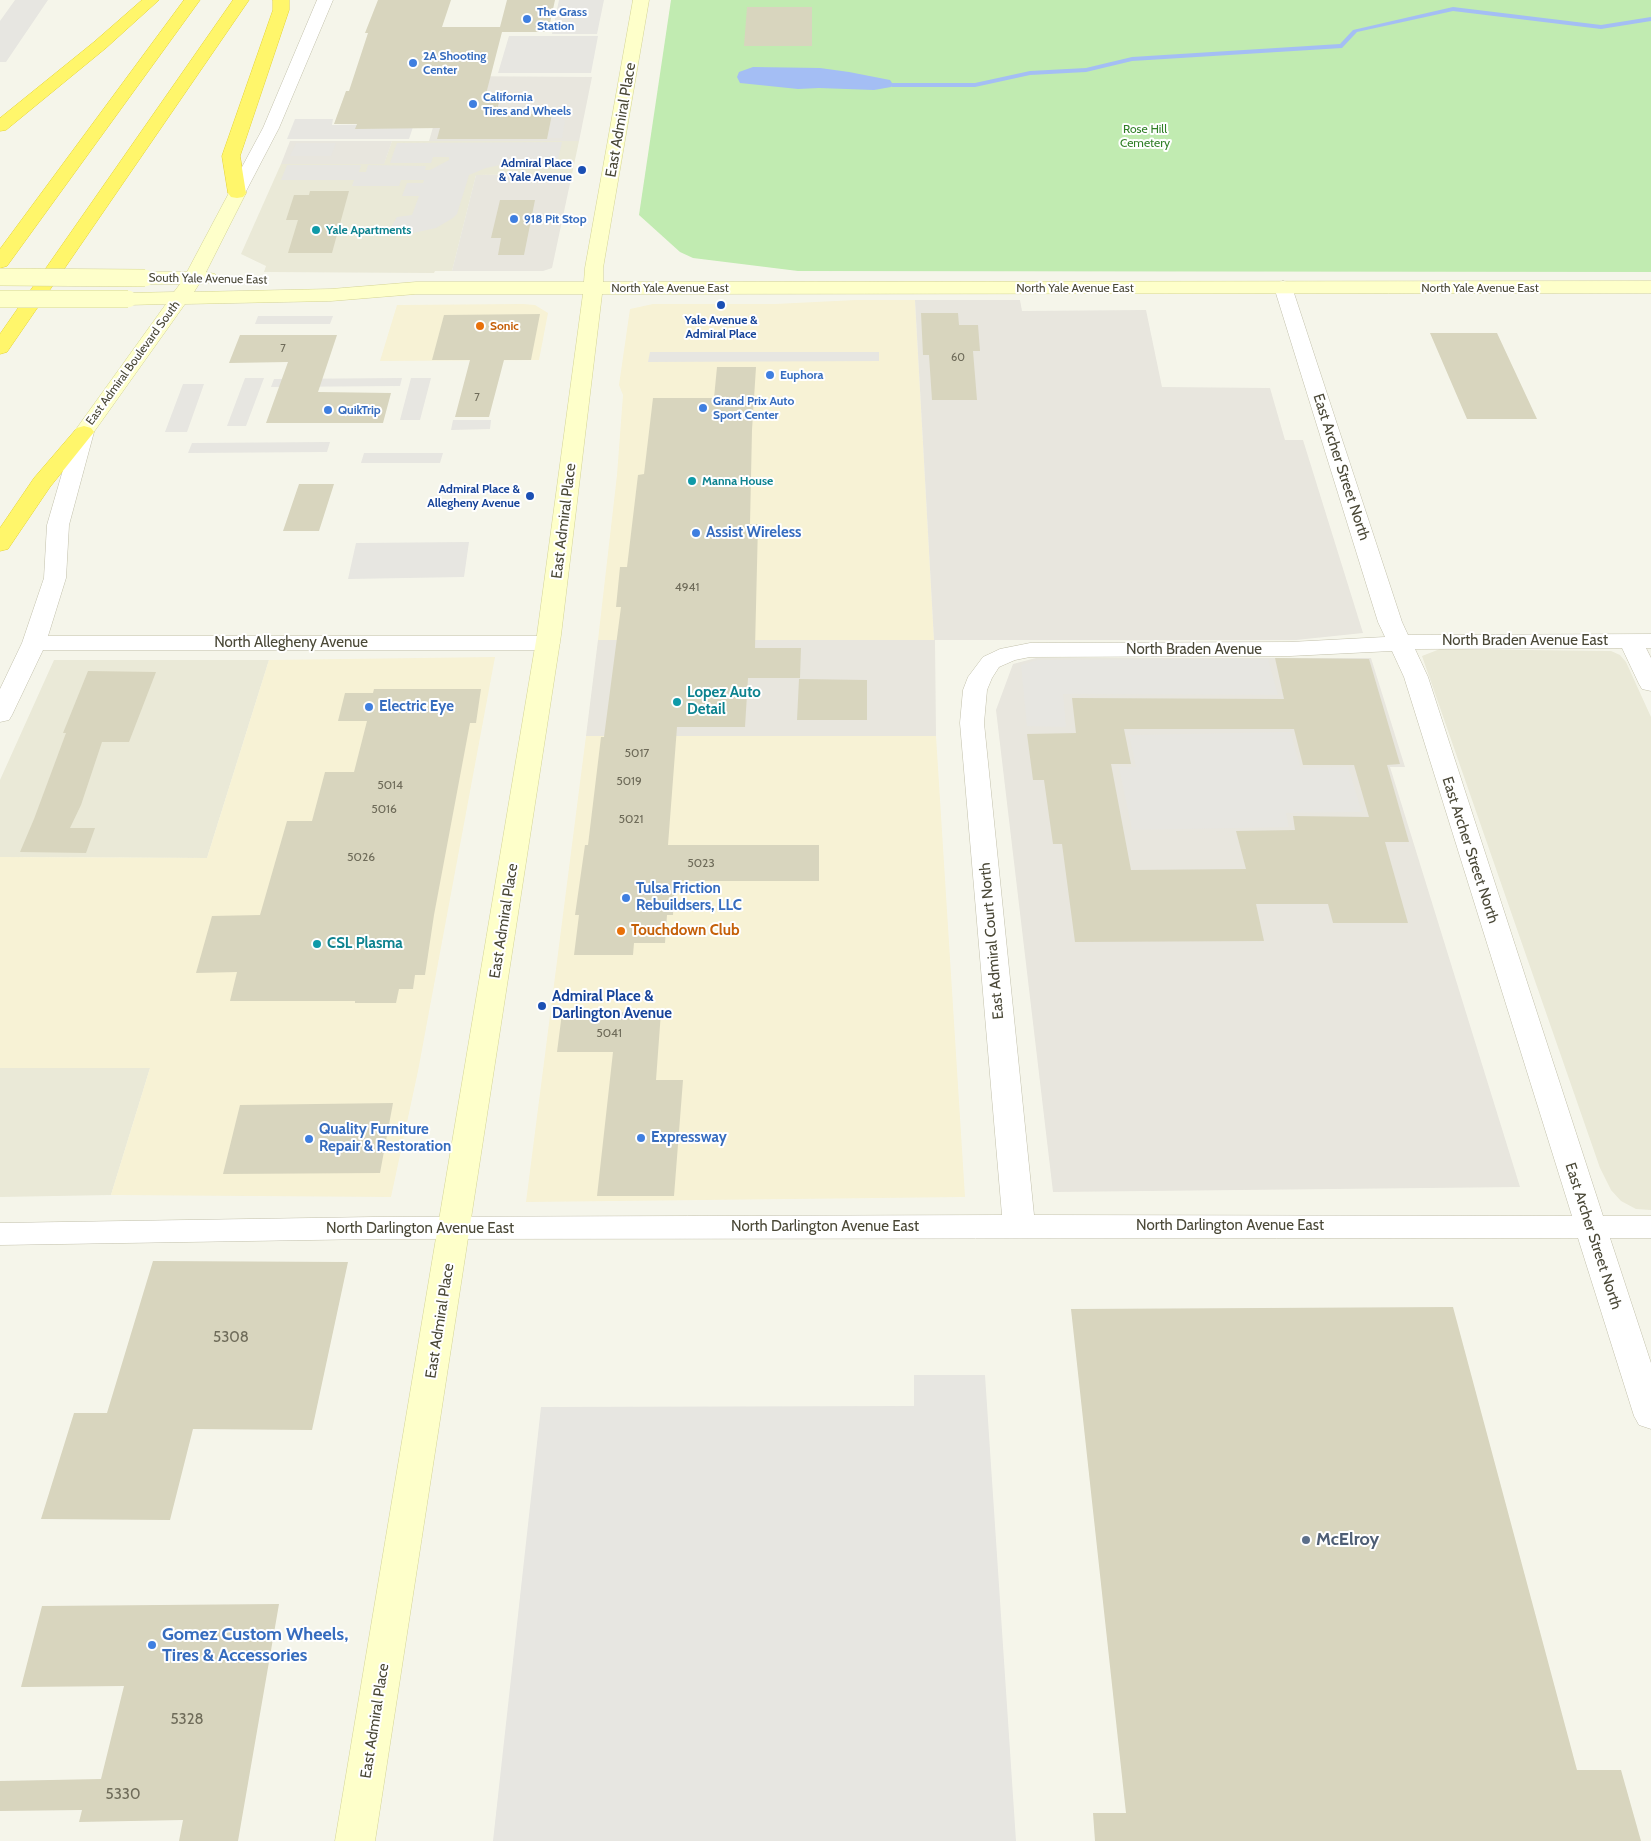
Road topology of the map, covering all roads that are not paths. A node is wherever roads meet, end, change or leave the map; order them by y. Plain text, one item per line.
1 (151, 0) edge
2 (192, 0) edge
3 (241, 0) edge
4 (281, 0) edge
5 (325, 0) edge
6 (641, 0) edge
7 (0, 126) edge
8 (237, 193) junction
9 (0, 262) edge
10 (0, 277) edge
11 (194, 278) junction
12 (1283, 287) junction
13 (416, 288) junction
14 (498, 288) joint
15 (593, 288) junction
16 (1651, 288) edge
17 (179, 298) junction
18 (0, 299) edge
19 (0, 348) edge
20 (84, 432) junction
21 (0, 544) edge
22 (1641, 641) edge
23 (34, 643) junction
24 (548, 643) junction
25 (1399, 644) junction
26 (991, 662) joint
27 (1651, 684) edge
28 (0, 715) edge
29 (1019, 1226) junction
30 (1590, 1227) junction
31 (1651, 1227) edge
32 (455, 1229) junction
33 (0, 1234) edge
34 (1651, 1416) edge
35 (355, 1841) edge

1 - 7 highway
2 - 9 highway
3 - 19 highway
4 - 8 highway
5 - 8 street, East Admiral Boulevard South
6 - 15 main road, East Admiral Place
8 - 11 main road, East Admiral Boulevard South
10 - 11 main road, South Yale Avenue East, bridge
11 - 13 main road, South Yale Avenue East
11 - 17 main road, East Admiral Boulevard South
12 - 15 main road, North Yale Avenue East
12 - 16 main road, North Yale Avenue East
12 - 25 street, East Archer Street North
13 - 14 main road, South Yale Avenue East
13 - 17 main road, South Yale Avenue East
14 - 15 main road, North Yale Avenue East
15 - 24 main road, East Admiral Place
17 - 18 main road, South Yale Avenue East, bridge
17 - 20 main road, East Admiral Boulevard South
20 - 21 highway
20 - 23 street, East Admiral Boulevard South
22 - 25 street, North Braden Avenue East
22 - 27 street
23 - 24 street, North Allegheny Avenue
23 - 28 street, East Admiral Boulevard South
24 - 32 main road, East Admiral Place
25 - 26 street, North Braden Avenue
25 - 30 street, East Archer Street North
26 - 29 street, East Admiral Court North
29 - 30 street, North Darlington Avenue East
29 - 32 street, North Darlington Avenue East
30 - 31 street, North Darlington Avenue East
30 - 34 street, East Archer Street North
32 - 33 street, North Darlington Avenue East
32 - 35 main road, East Admiral Place

